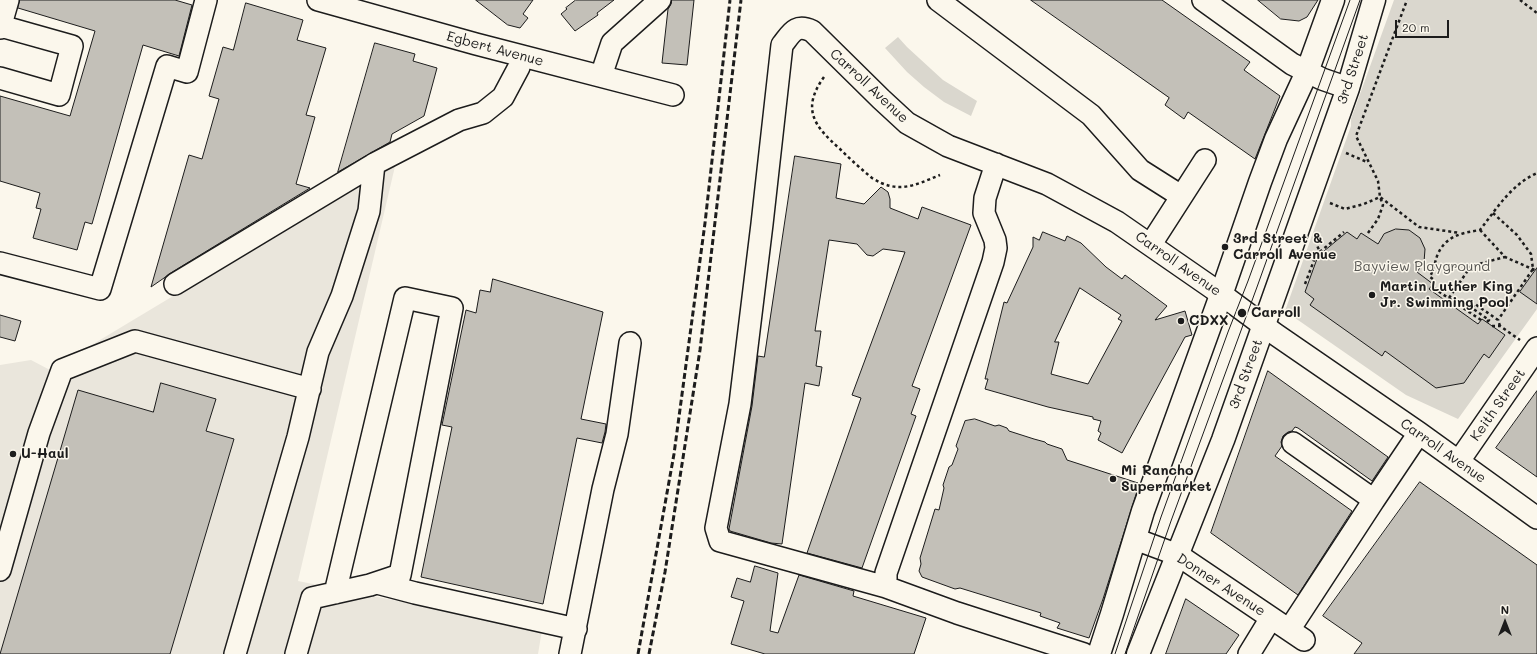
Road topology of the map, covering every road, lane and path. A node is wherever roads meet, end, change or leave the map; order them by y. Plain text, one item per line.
1 (8, 0) edge
2 (206, 0) edge
3 (318, 0) edge
4 (660, 0) edge
5 (938, 0) edge
6 (1203, 0) edge
7 (1334, 0) edge
8 (1374, 0) edge
9 (1407, 0) edge
10 (1520, 0) edge
11 (1537, 13) edge
12 (0, 27) edge
13 (520, 56) junction
14 (1307, 72) junction
15 (601, 76) junction
16 (824, 77) dead end
17 (0, 78) edge
18 (1348, 88) junction
19 (673, 95) dead end
20 (1205, 160) dead end
21 (374, 164) junction
22 (996, 164) junction
23 (1537, 173) edge
24 (940, 175) dead end
25 (1181, 196) junction
26 (1380, 197) junction
27 (1330, 203) dead end
28 (1493, 213) junction
29 (1480, 230) junction
30 (1344, 232) dead end
31 (1368, 233) dead end
32 (1460, 233) junction
33 (1151, 244) junction
34 (1505, 257) junction
35 (0, 263) edge
36 (1533, 269) junction
37 (1537, 271) edge
38 (175, 284) dead end
39 (1305, 284) dead end
40 (1221, 294) junction
41 (1449, 298) junction
42 (1481, 320) dead end
43 (1498, 320) junction
44 (1488, 322) dead end
45 (1263, 326) junction
46 (1492, 326) dead end
47 (1500, 326) junction
48 (630, 344) dead end
49 (1536, 350) edge
50 (310, 389) junction
51 (1419, 433) junction
52 (1293, 443) dead end
53 (1459, 461) junction
54 (1374, 500) junction
55 (1537, 518) edge
56 (1134, 539) junction
57 (1178, 555) junction
58 (0, 570) edge
59 (377, 583) junction
60 (886, 587) junction
61 (335, 593) junction
62 (1271, 618) junction
63 (576, 629) junction
64 (235, 654) edge
65 (296, 654) edge
66 (570, 654) edge
67 (1084, 654) edge
68 (1099, 654) edge
69 (1138, 654) edge
70 (1249, 654) edge

1 - 12 street
2 - 35 street
3 - 13 street, Egbert Avenue
4 - 15 street
5 - 25 street
6 - 14 street
7 - 14 main road
8 - 18 main road, 3rd Street
9 - 26 path
10 - 11 path
12 - 17 street
13 - 15 street, Egbert Avenue
13 - 21 street
14 - 18 street
14 - 40 main road
15 - 19 street, Egbert Avenue
16 - 24 path
18 - 45 main road, 3rd Street
20 - 25 street
21 - 38 street
21 - 50 street
22 - 33 street, Carroll Avenue
22 - 60 street
22 - 60 street, Carroll Avenue
23 - 28 path
25 - 33 street
26 - 27 path
26 - 31 path
26 - 32 path
28 - 29 path
28 - 36 path
29 - 32 path
29 - 34 path
30 - 39 path
32 - 41 path
33 - 40 street, Carroll Avenue
34 - 36 path
34 - 41 path
36 - 37 path
36 - 43 path
40 - 45 street, Carroll Avenue
40 - 56 main road
41 - 42 path
43 - 44 path
43 - 47 path
45 - 51 street, Carroll Avenue
45 - 57 main road, 3rd Street
46 - 47 path
47 - 49 path
48 - 63 street
49 - 53 street, Keith Street
50 - 58 street
50 - 64 street
51 - 53 street, Carroll Avenue
51 - 54 street
52 - 54 street
53 - 55 street, Carroll Avenue
54 - 62 street, Donner Avenue
56 - 57 street, Donner Avenue
56 - 68 main road
57 - 62 street, Donner Avenue
57 - 69 main road, 3rd Street
59 - 61 street
59 - 61 street
59 - 63 street
60 - 67 street
61 - 65 street
62 - 70 street
63 - 66 street

